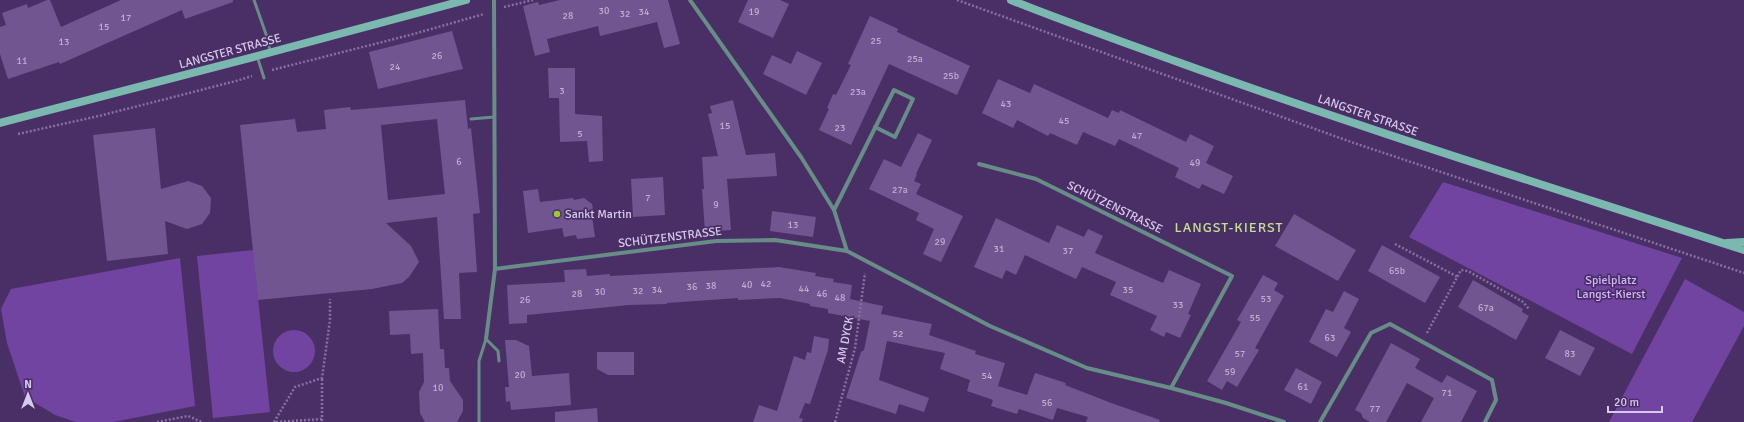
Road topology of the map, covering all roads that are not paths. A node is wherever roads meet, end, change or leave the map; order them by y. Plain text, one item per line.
1 (254, 0) edge
2 (466, 0) edge
3 (494, 0) edge
4 (690, 0) edge
5 (1011, 0) edge
6 (270, 53) junction
7 (258, 56) junction
8 (264, 78) dead end
9 (494, 117) junction
10 (471, 119) dead end
11 (0, 123) edge
12 (875, 127) junction
13 (979, 164) dead end
14 (834, 210) junction
15 (1744, 242) edge
16 (1721, 243) junction
17 (1744, 250) edge
18 (848, 251) junction
19 (494, 269) junction
20 (486, 339) junction
21 (499, 361) dead end
22 (1172, 388) junction
23 (479, 422) edge
24 (1284, 422) edge
25 (1320, 422) edge
26 (1485, 422) edge

1 - 6 lane
2 - 6 street, LANGSTER STRASSE
3 - 9 street
4 - 14 street
5 - 16 street, LANGSTER STRASSE
6 - 7 street, LANGSTER STRASSE
7 - 8 lane
7 - 11 street, LANGSTER STRASSE
9 - 10 lane
9 - 19 street
12 - 12 street
12 - 14 street
13 - 22 street, SCHÜTZENSTRASSE
14 - 18 street
15 - 16 street, LANGSTER STRASSE
16 - 17 street, LANGSTER STRASSE
18 - 19 street, SCHÜTZENSTRASSE
18 - 22 street, SCHÜTZENSTRASSE
19 - 20 street
20 - 21 lane
20 - 23 lane
22 - 24 street, SCHÜTZENSTRASSE
25 - 26 street

